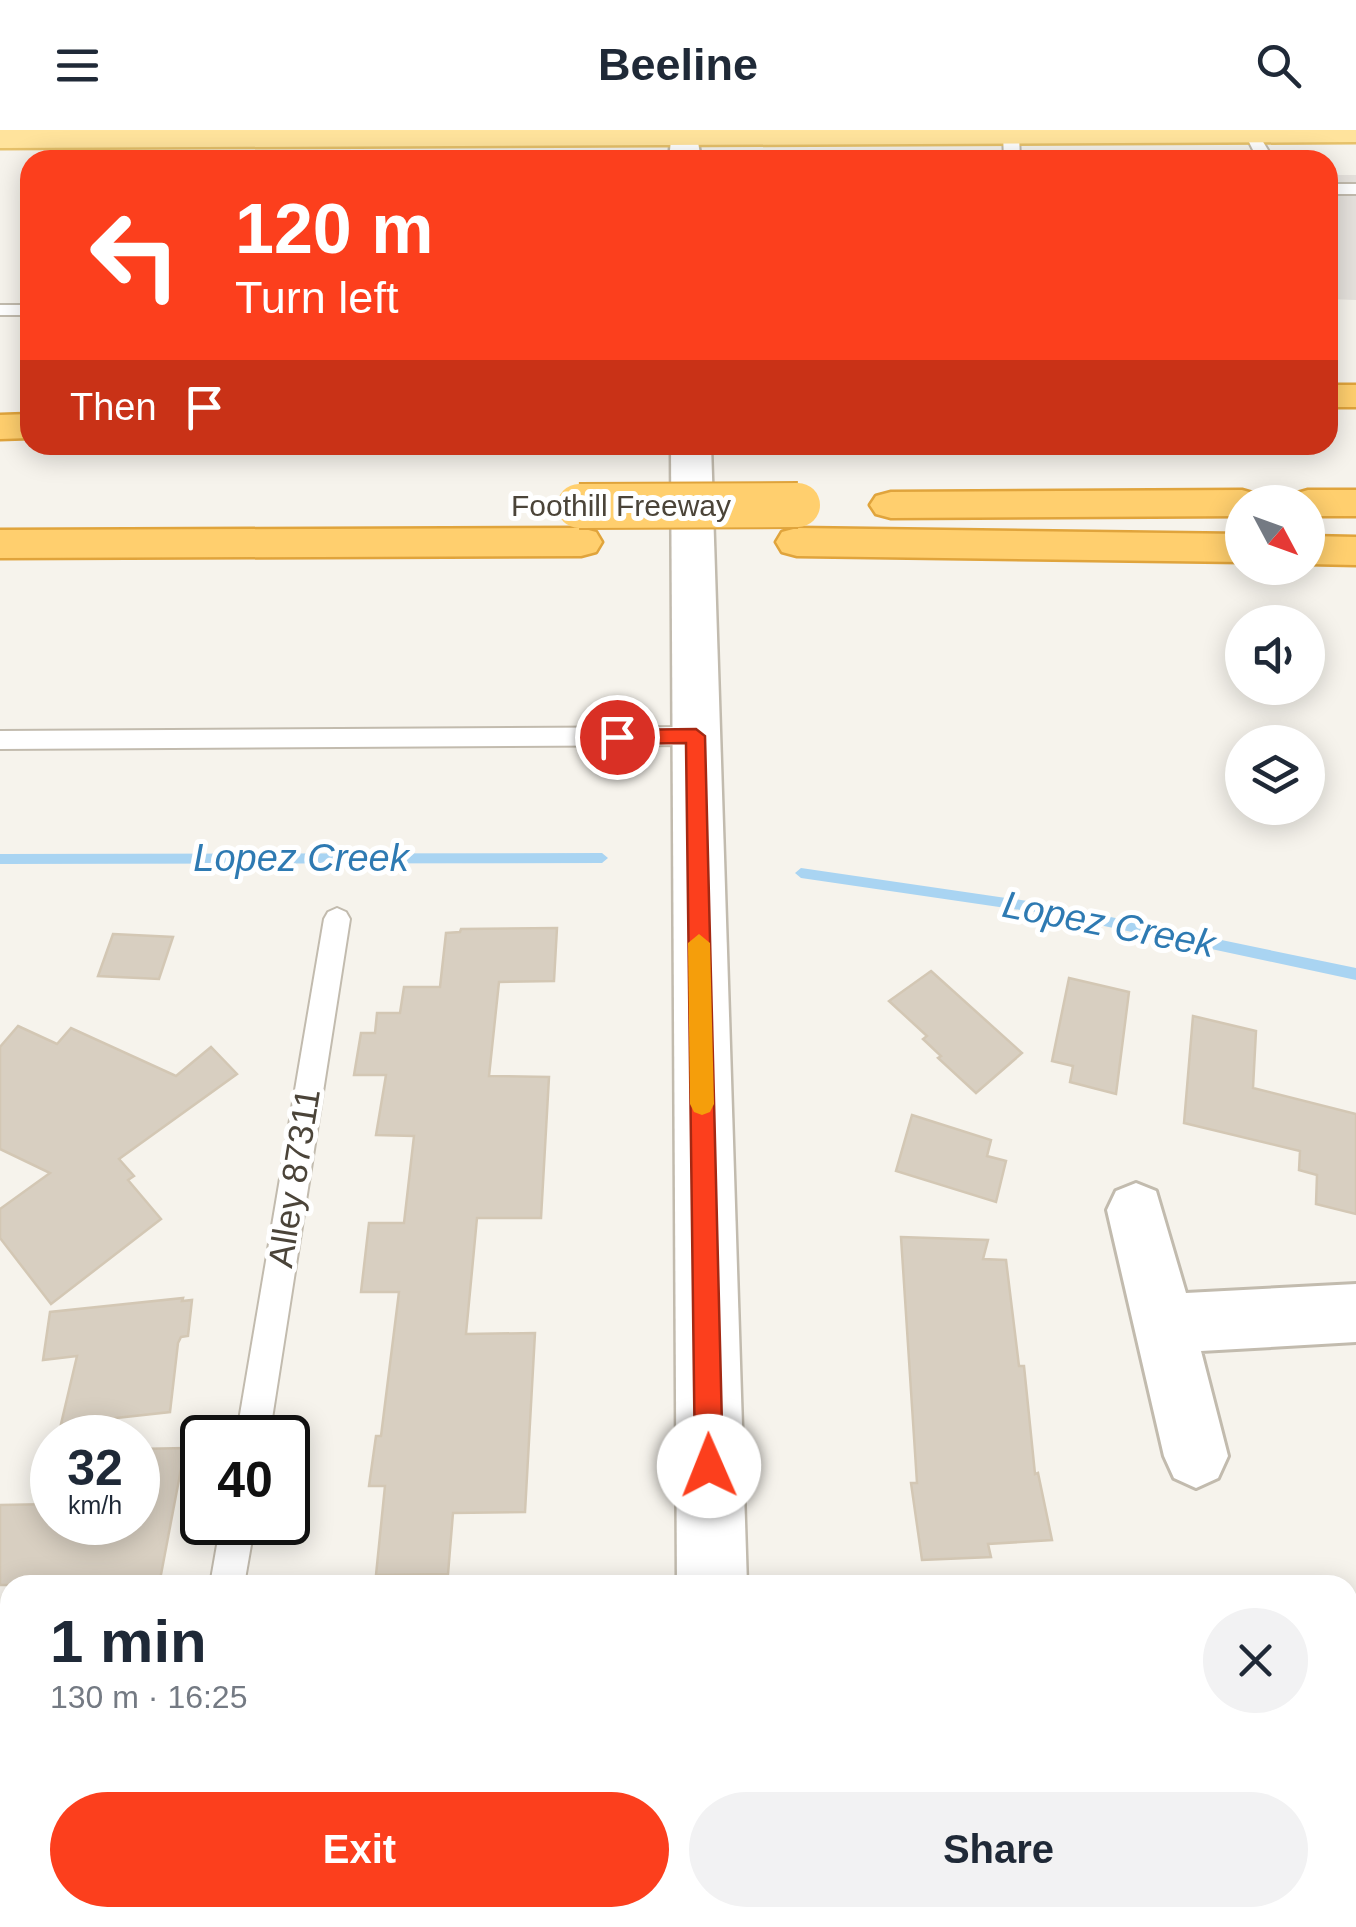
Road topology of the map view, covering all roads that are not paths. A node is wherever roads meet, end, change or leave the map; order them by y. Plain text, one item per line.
1 (1185, 132) edge
2 (1356, 133) edge
3 (0, 139) edge
4 (685, 142) edge
5 (1012, 147) edge
6 (1260, 147) edge
7 (691, 455) edge
8 (1325, 503) edge
9 (1356, 503) edge
10 (1225, 504) edge
11 (0, 507) edge
12 (580, 524) junction
13 (798, 524) junction
14 (0, 544) edge
15 (1225, 547) edge
16 (1325, 550) edge
17 (1356, 551) edge
18 (696, 736) junction
19 (0, 740) edge
20 (338, 919) dead end
21 (1136, 1210) dead end
22 (1356, 1313) edge
23 (1162, 1324) junction
24 (256, 1415) edge
25 (1196, 1456) dead end
26 (234, 1545) edge
27 (229, 1575) edge
28 (712, 1575) edge

1 - 5 main road
1 - 6 main road
2 - 6 main road
3 - 4 main road
4 - 5 main road
7 - 18 street
8 - 9 highway
10 - 13 highway
11 - 12 highway, Foothill Freeway
12 - 13 highway
12 - 14 highway
13 - 15 highway
16 - 17 highway
18 - 19 lane
18 - 28 street
20 - 24 lane, Alley 87311
21 - 23 street
22 - 23 street
23 - 25 street
26 - 27 lane

